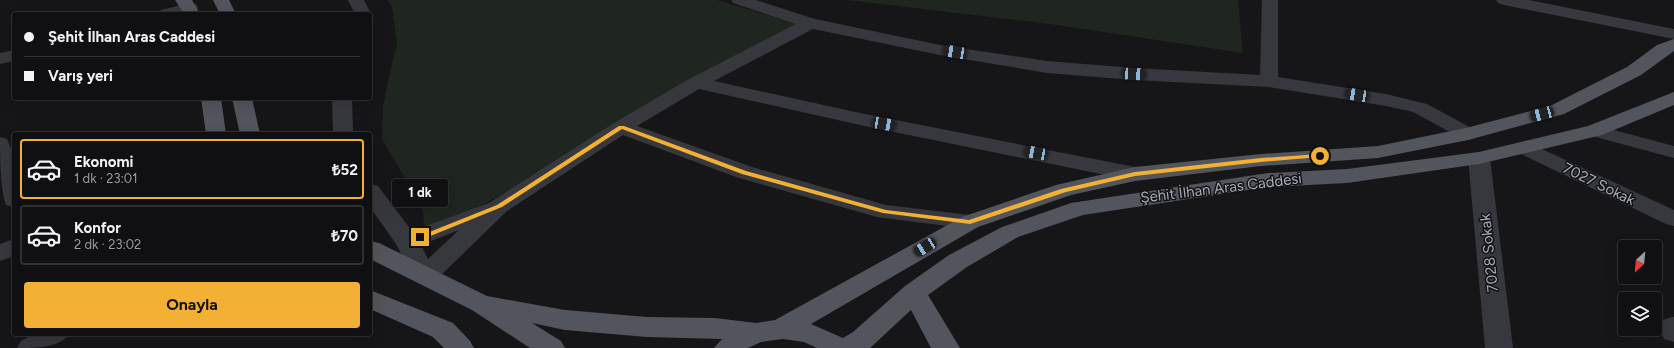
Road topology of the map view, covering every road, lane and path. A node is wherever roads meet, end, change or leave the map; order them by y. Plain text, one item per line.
1 (221, 0) edge
2 (356, 0) edge
3 (739, 0) edge
4 (1270, 0) edge
5 (1504, 0) edge
6 (188, 7) edge
7 (173, 12) edge
8 (227, 12) edge
9 (362, 12) edge
10 (811, 23) junction
11 (1674, 34) edge
12 (1674, 44) edge
13 (12, 56) edge
14 (0, 59) edge
15 (1269, 81) junction
16 (696, 83) junction
17 (1674, 98) edge
18 (211, 100) edge
19 (242, 100) edge
20 (342, 100) edge
21 (621, 127) junction
22 (1595, 131) junction
23 (216, 132) edge
24 (250, 132) edge
25 (344, 132) edge
26 (1468, 134) junction
27 (0, 143) edge
28 (1524, 148) junction
29 (1674, 152) edge
30 (1479, 158) junction
31 (3, 165) edge
32 (1135, 174) junction
33 (12, 194) edge
34 (372, 194) edge
35 (499, 206) junction
36 (1674, 218) edge
37 (970, 222) junction
38 (407, 242) junction
39 (12, 248) edge
40 (372, 250) edge
41 (0, 253) edge
42 (425, 276) junction
43 (914, 292) junction
44 (372, 300) edge
45 (481, 304) junction
46 (1674, 327) edge
47 (1674, 332) edge
48 (52, 336) edge
49 (743, 340) edge
50 (31, 348) edge
51 (460, 348) edge
52 (551, 348) edge
53 (838, 348) edge
54 (848, 348) edge
55 (946, 348) edge
56 (1499, 348) edge

1 - 8 main road
2 - 9 street
3 - 10 street
4 - 15 street
5 - 11 street
6 - 7 street
10 - 15 street
10 - 16 street
12 - 26 main road, Şehit İlhan Aras Caddesi
13 - 14 street
15 - 26 street
16 - 21 street
16 - 32 street
17 - 22 main road, Şehit İlhan Aras Caddesi
18 - 23 main road
19 - 24 main road
20 - 25 street
21 - 35 street
21 - 37 street
22 - 28 main road, Şehit İlhan Aras Caddesi
22 - 29 street
26 - 32 main road, Şehit İlhan Aras Caddesi
27 - 31 street
28 - 30 main road, Şehit İlhan Aras Caddesi
28 - 36 street, 7027 Sokak
30 - 43 main road, Şehit İlhan Aras Caddesi
30 - 56 street, 7028 Sokak
31 - 33 street
32 - 37 main road, Şehit İlhan Aras Caddesi
34 - 38 street
35 - 38 street
35 - 42 street
37 - 49 main road, Şehit İlhan Aras Caddesi
38 - 42 street
39 - 41 street
40 - 42 main road
42 - 45 main road
43 - 54 main road, Şehit İlhan Aras Caddesi
43 - 55 main road
44 - 51 main road
45 - 49 main road
45 - 52 main road
46 - 47 street
48 - 50 street
49 - 53 main road

